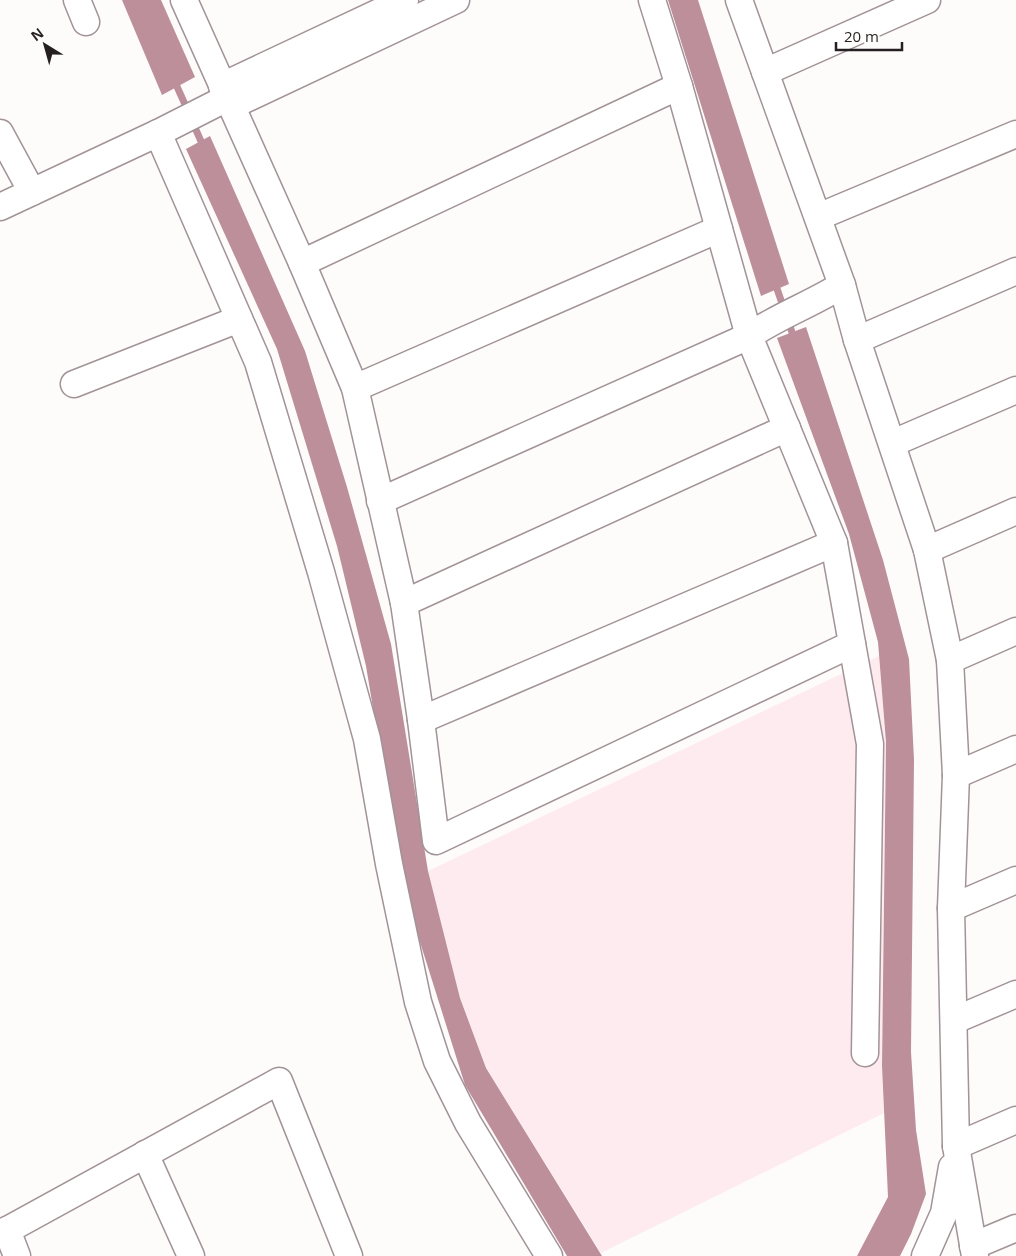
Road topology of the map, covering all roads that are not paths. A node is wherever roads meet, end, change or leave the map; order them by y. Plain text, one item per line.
1 (184, 0) edge
2 (405, 0) edge
3 (456, 0) edge
4 (652, 0) edge
5 (739, 0) edge
6 (927, 0) edge
7 (765, 72) junction
8 (679, 86) junction
9 (227, 96) junction
10 (166, 129) junction
11 (0, 133) edge
12 (1016, 134) edge
13 (32, 192) junction
14 (0, 207) edge
15 (818, 217) junction
16 (719, 229) junction
17 (302, 263) junction
18 (1016, 270) edge
19 (842, 285) junction
20 (239, 319) junction
21 (748, 336) junction
22 (857, 340) junction
23 (74, 384) dead end
24 (355, 388) junction
25 (1016, 390) edge
26 (786, 428) junction
27 (892, 443) junction
28 (380, 501) junction
29 (1016, 511) edge
30 (834, 543) junction
31 (927, 550) junction
32 (404, 604) junction
33 (1016, 631) edge
34 (852, 644) junction
35 (950, 660) junction
36 (422, 720) junction
37 (1016, 749) edge
38 (956, 775) junction
39 (1016, 880) edge
40 (951, 908) junction
41 (1016, 994) edge
42 (955, 1020) junction
43 (865, 1053) dead end
44 (1016, 1120) edge
45 (956, 1146) junction
46 (146, 1154) junction
47 (1016, 1228) edge
48 (4, 1232) edge
49 (974, 1251) edge
50 (17, 1256) edge
51 (191, 1256) edge
52 (349, 1256) edge
53 (549, 1256) edge
54 (925, 1256) edge

1 - 9 street
2 - 9 street
3 - 9 street
4 - 8 street
5 - 7 street
6 - 7 street
7 - 15 street
8 - 16 street
8 - 17 street
9 - 10 street
9 - 17 street
10 - 13 street
10 - 20 street
11 - 13 street
12 - 15 street
13 - 14 street
15 - 19 street
16 - 21 street
16 - 24 street
17 - 24 street
18 - 22 street
19 - 21 street
19 - 22 street
20 - 23 street
20 - 53 street
21 - 26 street
21 - 28 street
22 - 27 street
24 - 28 street
25 - 27 street
26 - 30 street
26 - 32 street
27 - 31 street
28 - 32 street
29 - 31 street
30 - 34 street
30 - 36 street
31 - 35 street
32 - 36 street
33 - 35 street
34 - 36 street
34 - 43 street
35 - 38 street
37 - 38 street
38 - 40 street
39 - 40 street
40 - 42 street
41 - 42 street
42 - 45 street
44 - 45 street
45 - 49 street
45 - 54 street
46 - 48 street
46 - 51 street
46 - 52 street
47 - 49 street
48 - 50 street

